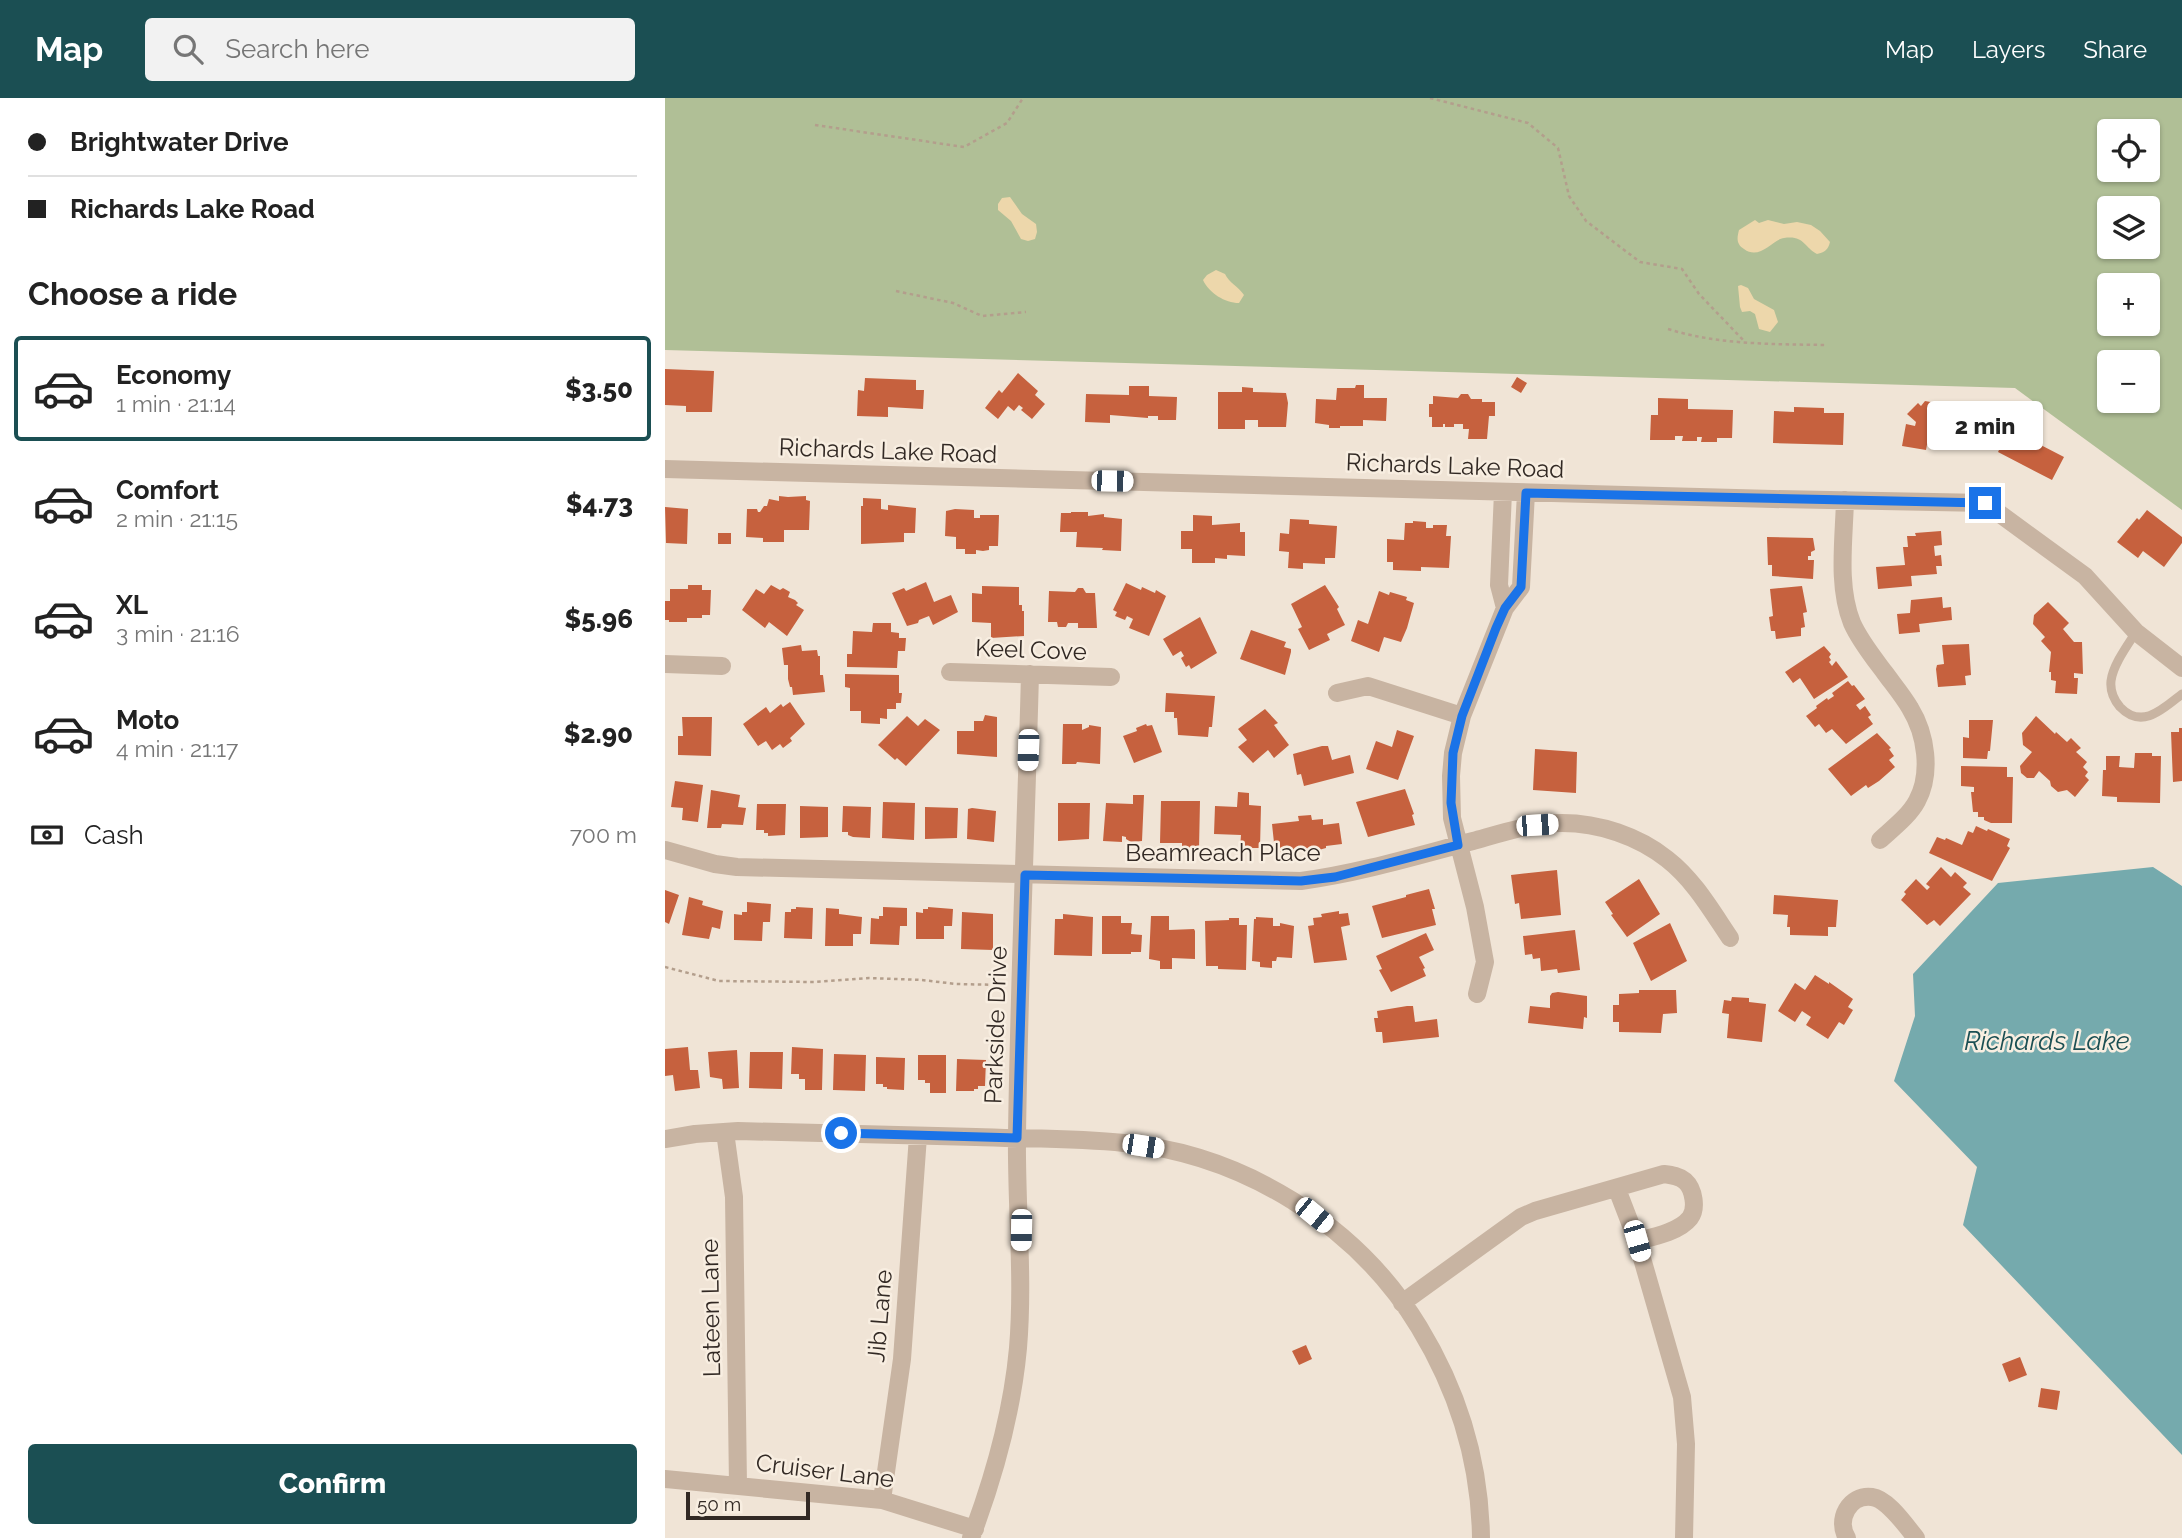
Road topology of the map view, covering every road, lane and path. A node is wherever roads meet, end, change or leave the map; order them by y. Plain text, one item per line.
1 (1023, 98) edge
2 (1430, 98) edge
3 (815, 125) dead end
4 (896, 291) dead end
5 (1026, 313) dead end
6 (1668, 329) dead end
7 (1746, 343) junction
8 (1827, 345) dead end
9 (665, 469) edge
10 (1503, 492) junction
11 (1526, 493) junction
12 (1845, 500) junction
13 (1505, 608) junction
14 (2136, 632) junction
15 (665, 664) edge
16 (722, 666) dead end
17 (2182, 668) edge
18 (950, 672) dead end
19 (1030, 674) junction
20 (1111, 677) dead end
21 (1337, 693) dead end
22 (2182, 694) edge
23 (1462, 716) junction
24 (1880, 840) dead end
25 (1458, 845) junction
26 (665, 850) edge
27 (1025, 875) junction
28 (1730, 938) dead end
29 (665, 967) edge
30 (1021, 985) junction
31 (1477, 994) dead end
32 (725, 1132) junction
33 (918, 1136) junction
34 (1017, 1138) junction
35 (665, 1139) edge
36 (1617, 1189) junction
37 (1637, 1241) junction
38 (1402, 1303) junction
39 (665, 1479) edge
40 (738, 1485) junction
41 (882, 1500) junction
42 (973, 1533) edge
43 (1481, 1538) edge
44 (1684, 1538) edge
45 (1847, 1538) edge
46 (1916, 1538) edge

1 - 3 path
2 - 7 path
4 - 5 path
6 - 7 path
7 - 8 path
9 - 10 street, Richards Lake Road
10 - 11 street, Richards Lake Road
10 - 13 street
11 - 12 street, Richards Lake Road
11 - 13 street
12 - 14 street, Richards Lake Road
12 - 24 street
13 - 23 street
14 - 17 street, Richards Lake Road
14 - 22 lane
15 - 16 street
18 - 19 street, Keel Cove
19 - 20 street, Keel Cove
19 - 27 street, Parkside Drive
21 - 23 street
23 - 25 street
25 - 27 street, Beamreach Place
25 - 28 street, Beamreach Place
25 - 31 street
26 - 27 street, Beamreach Place
27 - 30 street, Parkside Drive
29 - 30 path
30 - 34 street, Parkside Drive
32 - 33 street
32 - 35 street
32 - 40 street, Lateen Lane
33 - 34 street
33 - 41 street, Jib Lane
34 - 38 street
34 - 42 street, Parkside Drive
36 - 37 street
36 - 37 street
36 - 38 street
37 - 44 street
38 - 43 street
39 - 40 street, Cruiser Lane
40 - 41 street, Cruiser Lane
41 - 42 street, Cruiser Lane
45 - 46 street

